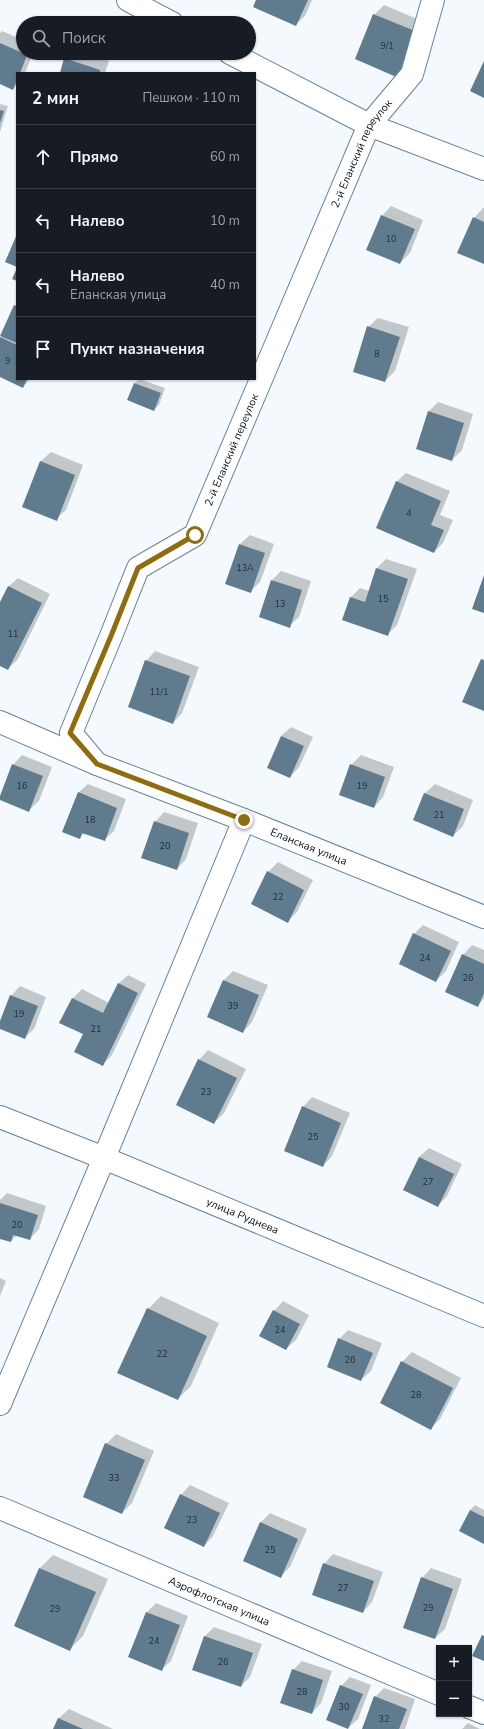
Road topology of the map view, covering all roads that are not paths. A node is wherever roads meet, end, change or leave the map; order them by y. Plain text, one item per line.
1 (128, 0) edge
2 (433, 0) edge
3 (159, 16) edge
4 (244, 60) edge
5 (369, 125) junction
6 (484, 169) edge
7 (0, 722) edge
8 (97, 764) junction
9 (244, 820) junction
10 (484, 917) edge
11 (0, 1117) edge
12 (104, 1158) junction
13 (484, 1316) edge
14 (0, 1404) edge
15 (0, 1508) edge
16 (436, 1693) edge
17 (472, 1708) edge
18 (484, 1713) edge

1 - 3 street
2 - 5 street, 2-й Еланский переулок
4 - 5 street
5 - 6 street
5 - 8 street, 2-й Еланский переулок
7 - 8 street, Еланская улица
8 - 9 street, Еланская улица
9 - 10 street, Еланская улица
9 - 12 street
11 - 12 street, улица Руднева
12 - 13 street, улица Руднева
12 - 14 street
15 - 16 street, Аэрофлотская улица
17 - 18 street

